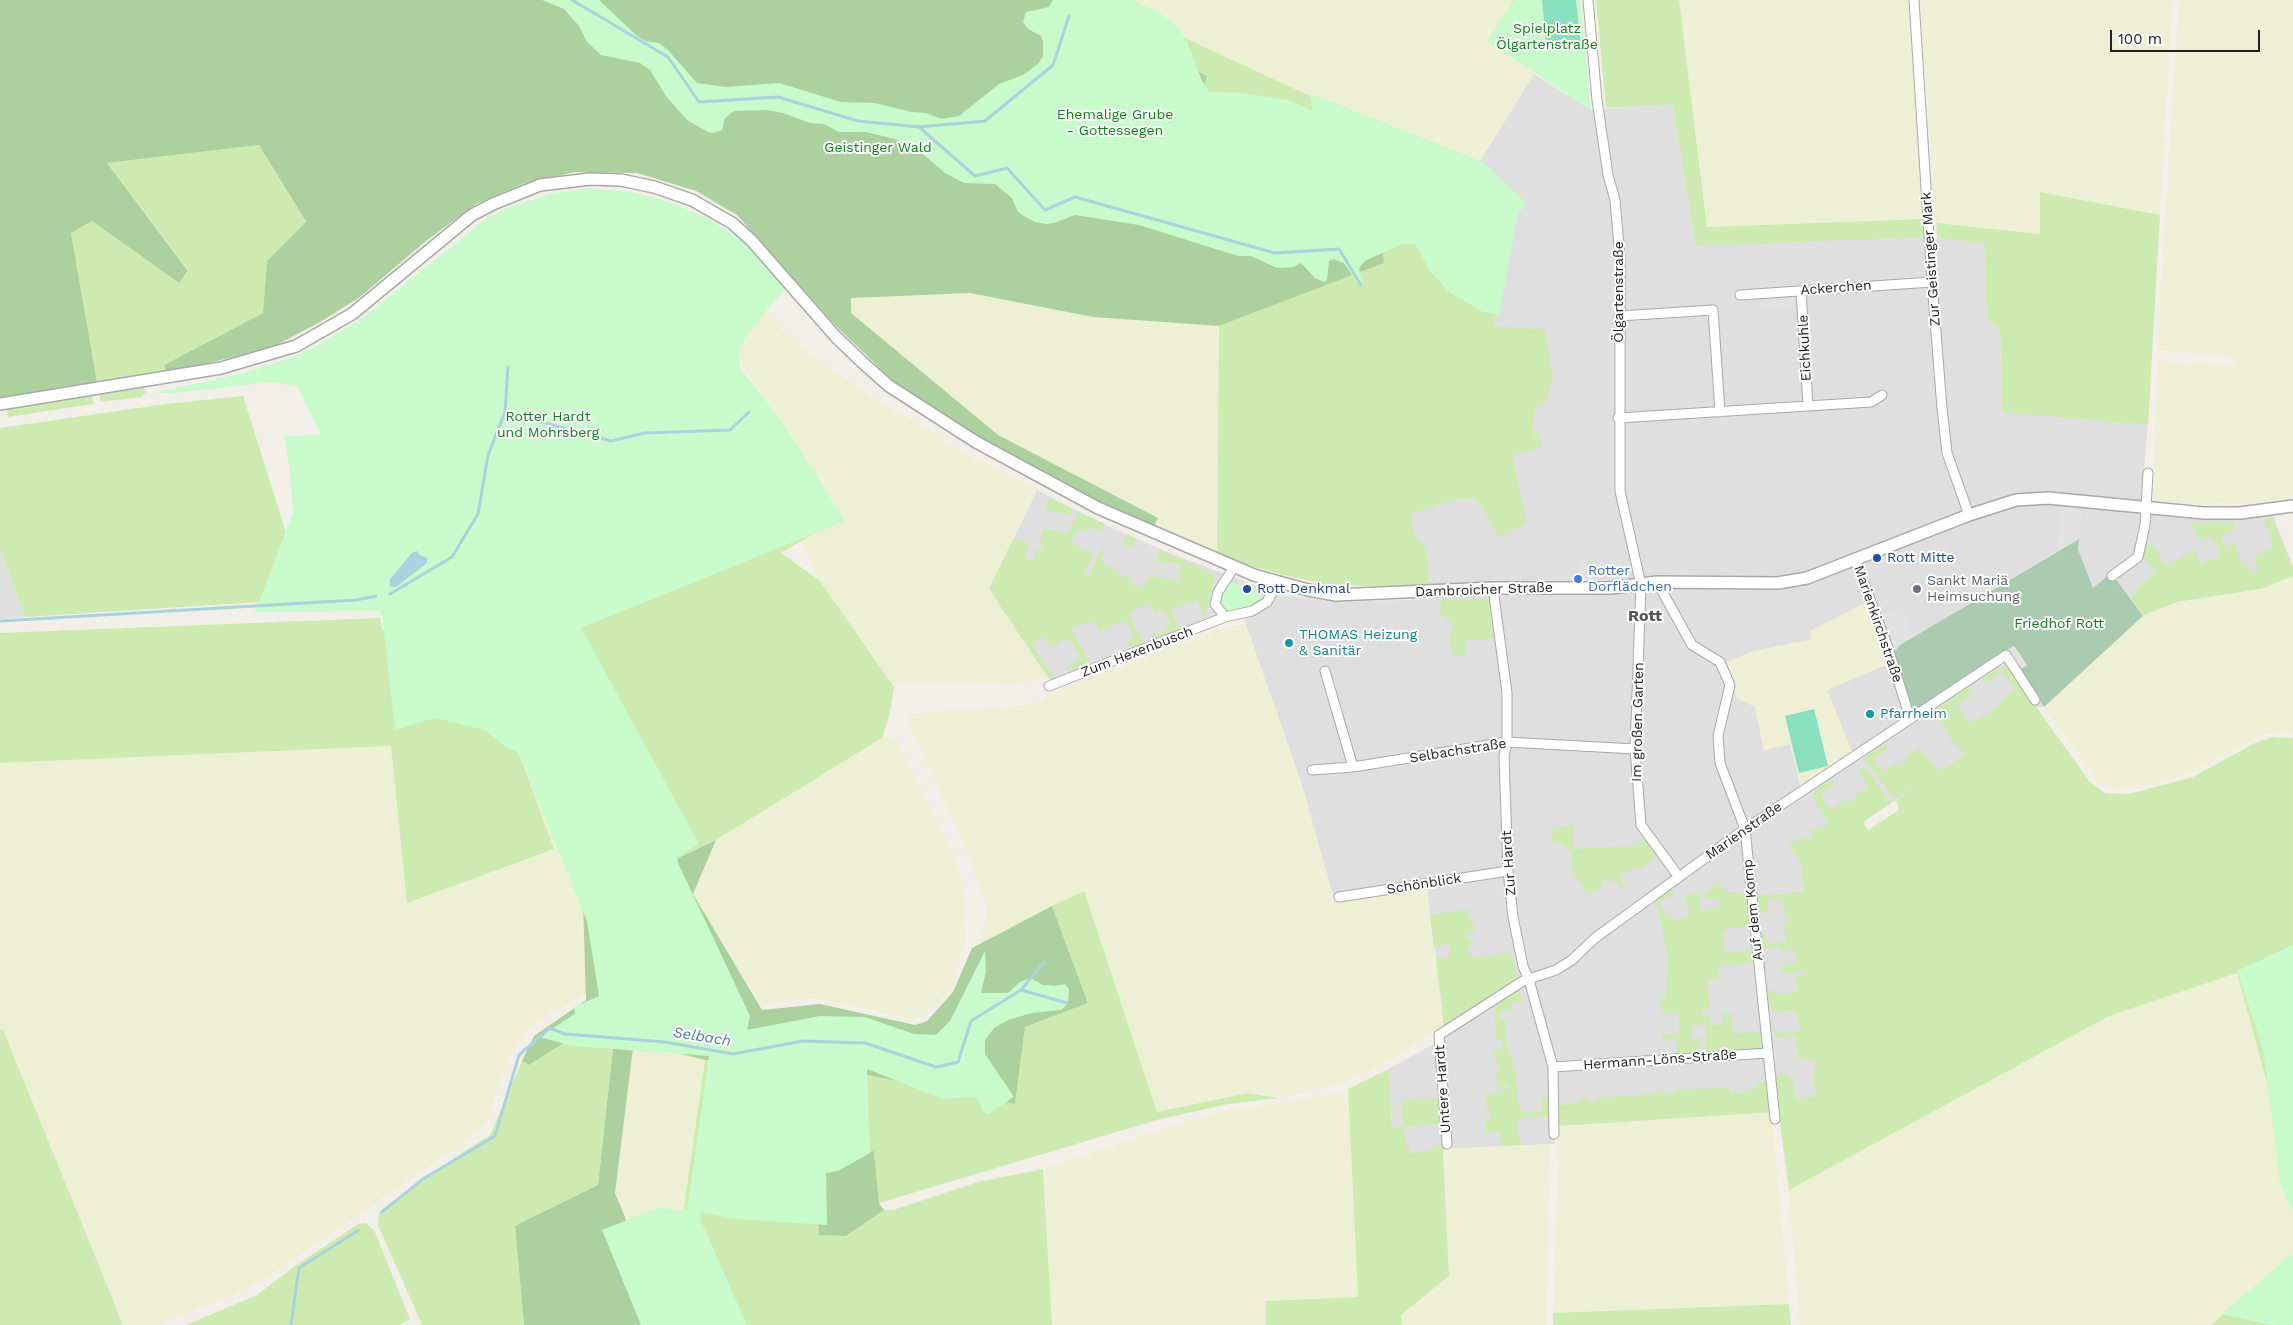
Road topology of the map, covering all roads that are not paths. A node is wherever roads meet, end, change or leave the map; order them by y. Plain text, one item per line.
1 (1588, 0) edge
2 (1914, 0) edge
3 (1932, 282) junction
4 (1801, 291) junction
5 (1740, 294) dead end
6 (1619, 316) junction
7 (1882, 395) dead end
8 (0, 404) edge
9 (1808, 406) junction
10 (1720, 412) junction
11 (1618, 418) junction
12 (2148, 473) dead end
13 (2293, 506) edge
14 (2145, 508) junction
15 (1969, 515) junction
16 (1855, 559) junction
17 (1234, 567) junction
18 (2112, 576) dead end
19 (1278, 582) junction
20 (1657, 582) junction
21 (1640, 585) junction
22 (1493, 588) junction
23 (1225, 618) junction
24 (1325, 671) dead end
25 (1049, 686) dead end
26 (2035, 700) dead end
27 (1910, 718) junction
28 (1507, 742) junction
29 (1635, 749) junction
30 (1353, 767) junction
31 (1312, 770) dead end
32 (1745, 829) junction
33 (1508, 871) junction
34 (1680, 877) junction
35 (1339, 898) dead end
36 (1529, 980) junction
37 (1439, 1035) joint
38 (1768, 1054) junction
39 (1553, 1067) junction
40 (1775, 1120) dead end
41 (1554, 1134) dead end
42 (1447, 1144) dead end

1 - 6 street, Ölgartenstraße
2 - 3 street, Zur Geistinger Mark
3 - 4 street, Ackerchen
3 - 15 street, Zur Geistinger Mark
4 - 5 street, Ackerchen
4 - 9 street, Eichkuhle
6 - 10 street
6 - 11 street, Ölgartenstraße
7 - 9 street
8 - 17 street, Dambroicher Straße
9 - 10 street
10 - 11 street
11 - 21 street, Ölgartenstraße
12 - 14 street
13 - 14 street, Dambroicher Straße
14 - 15 street, Dambroicher Straße
14 - 18 street
15 - 16 street, Dambroicher Straße
16 - 20 street, Dambroicher Straße
16 - 27 street, Marienkirchstraße
17 - 19 street, Dambroicher Straße
17 - 23 street
19 - 22 street, Dambroicher Straße
19 - 23 street, Zum Hexenbusch
20 - 21 street, Dambroicher Straße
20 - 32 street, Auf dem Komp
21 - 22 street, Dambroicher Straße
21 - 29 street, Im großen Garten
22 - 28 street, Zur Hardt
23 - 25 street, Zum Hexenbusch
24 - 30 street
26 - 27 street, Marienstraße
27 - 32 street, Marienstraße
28 - 29 street, Selbachstraße
28 - 30 street, Selbachstraße
28 - 33 street, Zur Hardt
29 - 34 street, Im großen Garten
30 - 31 street, Selbachstraße
32 - 34 street, Marienstraße
32 - 38 street, Auf dem Komp
33 - 35 street, Schönblick
33 - 36 street, Zur Hardt
34 - 36 street, Marienstraße
36 - 37 street, Marienstraße
36 - 39 street, Zur Hardt
37 - 42 street, Untere Hardt
38 - 39 street, Hermann-Löns-Straße
38 - 40 street, Auf dem Komp
39 - 41 street, Zur Hardt

